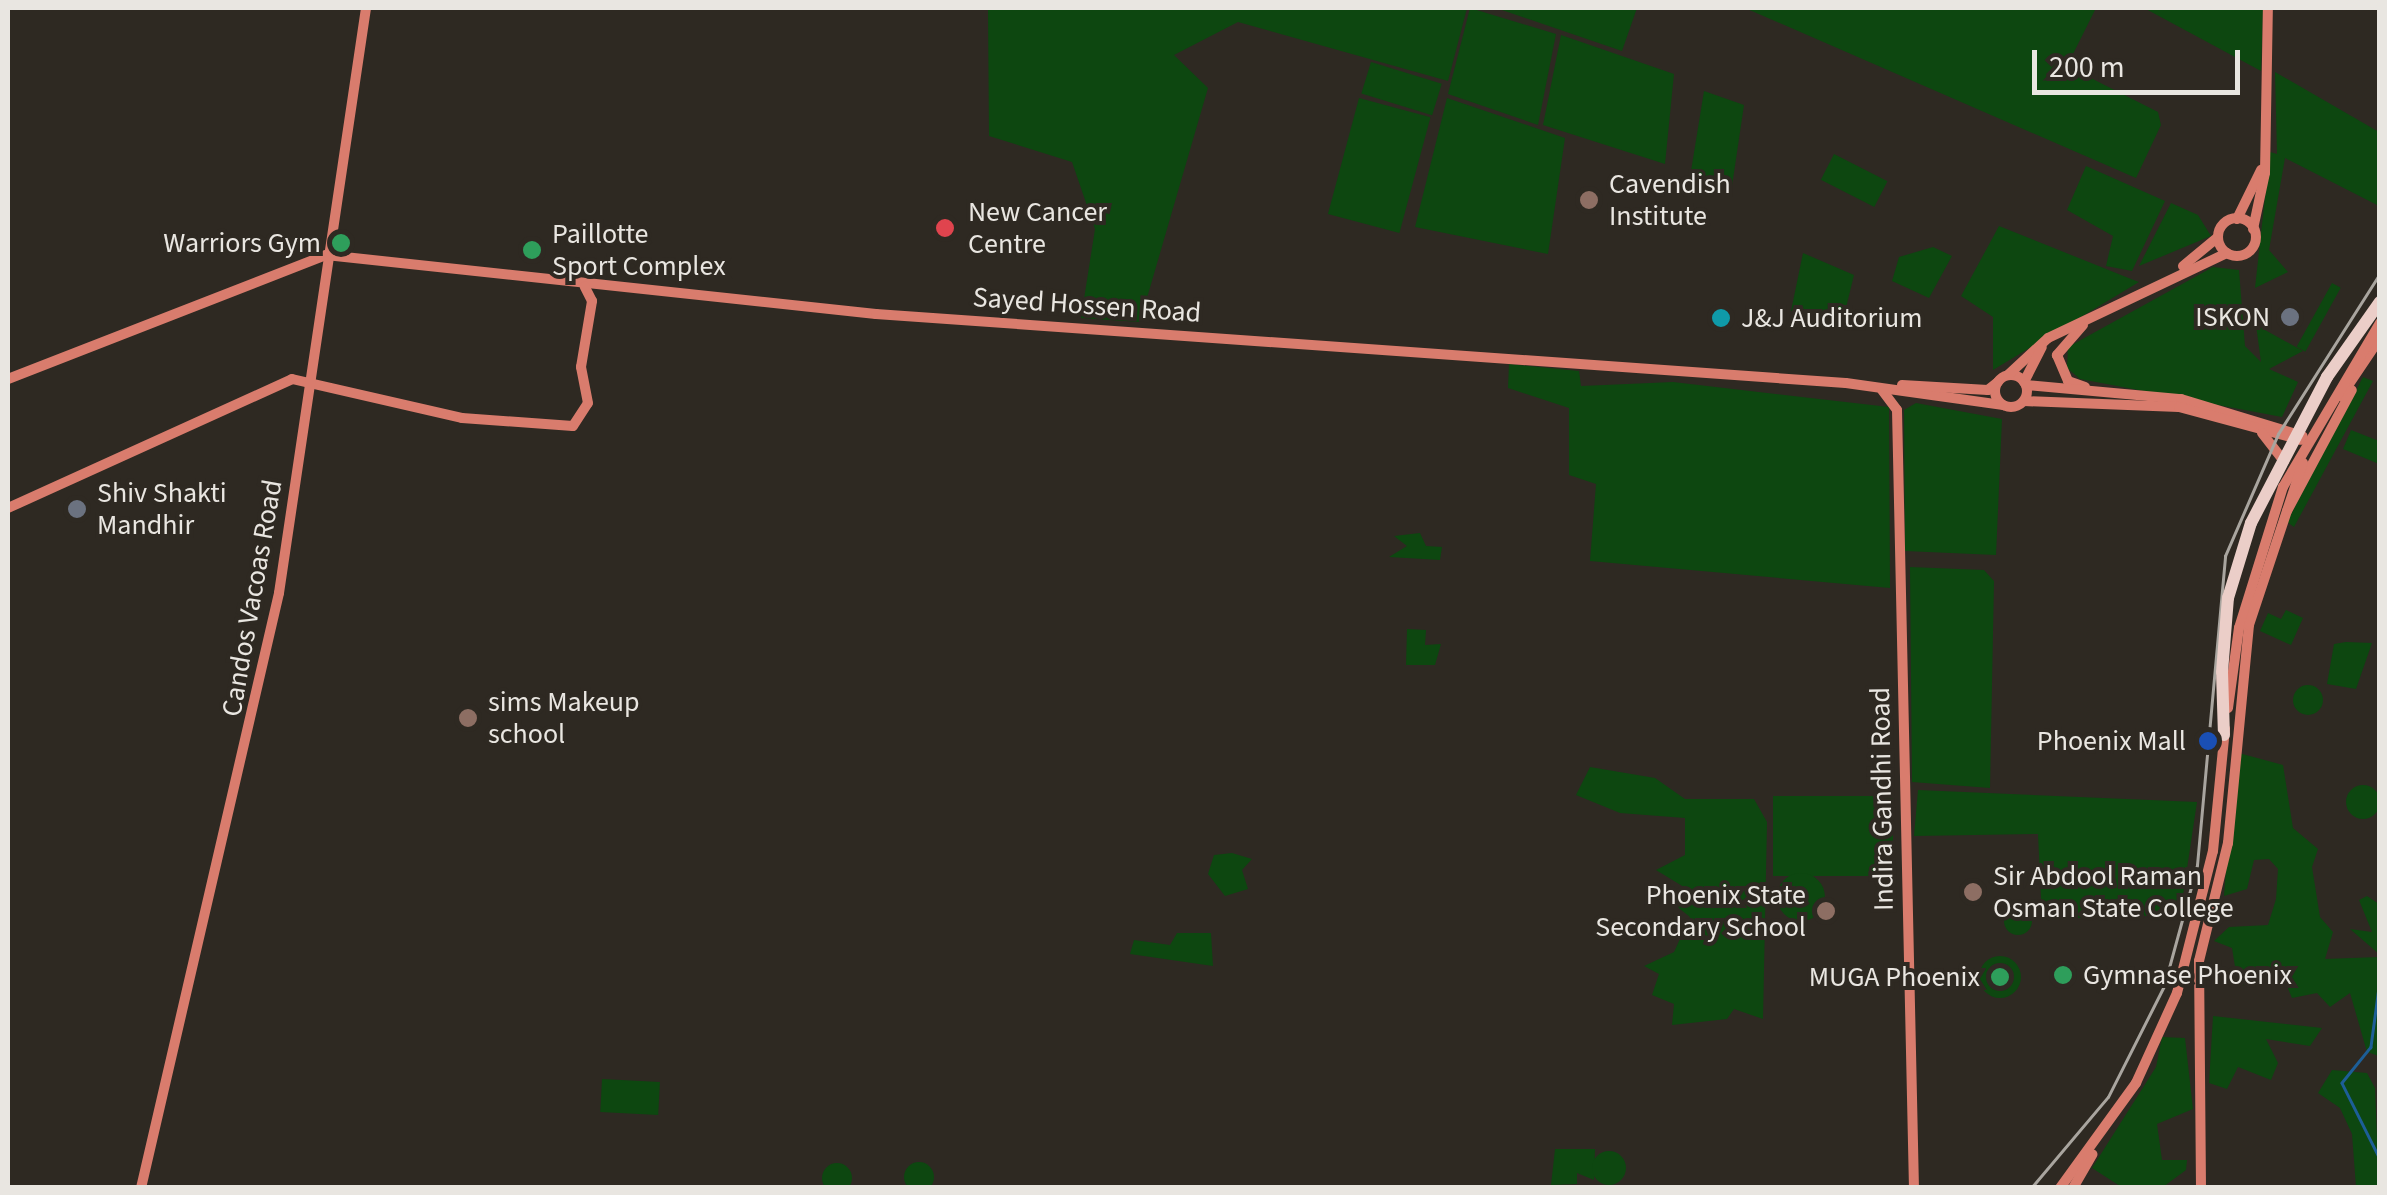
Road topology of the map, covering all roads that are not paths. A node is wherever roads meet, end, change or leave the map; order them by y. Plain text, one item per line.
1 (366, 8) edge
2 (2268, 8) edge
3 (2266, 154) junction
4 (2237, 218) junction
5 (2253, 228) junction
6 (2218, 237) junction
7 (2227, 254) junction
8 (326, 255) junction
9 (2171, 276) junction
10 (584, 287) junction
11 (610, 290) junction
12 (592, 301) junction
13 (2380, 302) edge
14 (2095, 315) junction
15 (2380, 323) edge
16 (2048, 338) junction
17 (2380, 339) edge
18 (8, 379) edge
19 (2003, 379) junction
20 (1851, 383) junction
21 (2025, 383) junction
22 (308, 384) junction
23 (1872, 386) junction
24 (2114, 392) junction
25 (1919, 393) junction
26 (2024, 402) junction
27 (2004, 406) junction
28 (2326, 407) junction
29 (1897, 410) junction
30 (2270, 422) junction
31 (2256, 428) junction
32 (2312, 437) junction
33 (2283, 487) junction
34 (8, 508) edge
35 (2280, 521) junction
36 (2224, 735) junction
37 (2098, 1144) junction
38 (140, 1188) edge
39 (1914, 1188) edge
40 (2060, 1188) edge
41 (2074, 1188) edge
42 (2200, 1188) edge

1 - 8 main road, Candos Vacoas Road
2 - 3 main road
3 - 4 main road
3 - 5 main road
4 - 5 main road
4 - 6 main road
5 - 7 main road
6 - 7 main road
6 - 9 main road
7 - 9 main road
8 - 10 main road, Sayed Hossen Road
8 - 18 main road
8 - 22 main road, Candos Vacoas Road
9 - 14 main road
10 - 11 main road, Sayed Hossen Road
10 - 12 main road
11 - 12 main road
11 - 20 main road, Sayed Hossen Road
12 - 22 main road
13 - 36 highway, bridge
14 - 16 main road
14 - 24 main road
15 - 28 main road
16 - 19 main road
16 - 21 main road
17 - 32 main road
17 - 35 main road
19 - 20 main road, Sayed Hossen Road
19 - 21 main road
19 - 27 main road
20 - 23 main road, Sayed Hossen Road
21 - 24 main road
21 - 26 main road
22 - 34 main road
22 - 38 main road, Candos Vacoas Road
23 - 25 main road, Sayed Hossen Road
23 - 29 main road
24 - 30 main road
25 - 27 main road, Sayed Hossen Road
25 - 29 main road
26 - 27 main road
26 - 31 main road
28 - 30 main road
28 - 32 main road
29 - 39 main road, Indira Gandhi Road
30 - 32 main road
31 - 32 main road
31 - 33 main road
32 - 33 main road
32 - 35 main road
33 - 36 main road
35 - 42 main road
36 - 37 main road
37 - 40 main road
37 - 41 main road

